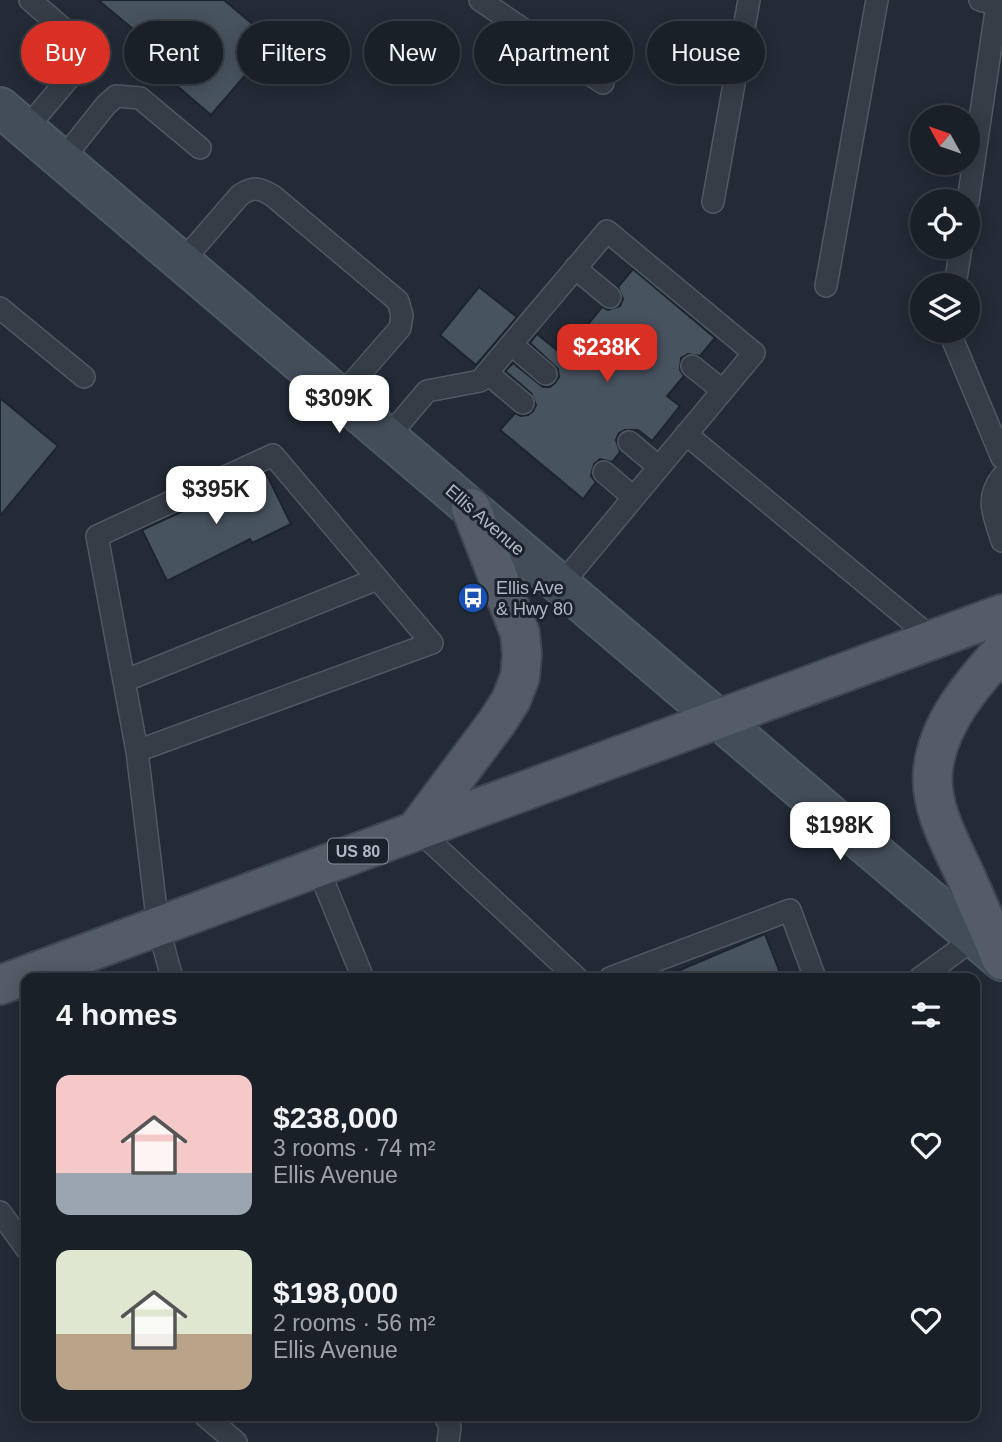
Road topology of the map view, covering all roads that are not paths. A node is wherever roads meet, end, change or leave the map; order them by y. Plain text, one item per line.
1 (30, 0) edge
2 (481, 0) edge
3 (749, 0) edge
4 (877, 0) edge
5 (993, 3) edge
6 (512, 21) edge
7 (8, 117) edge
8 (201, 148) dead end
9 (62, 160) junction
10 (970, 189) edge
11 (713, 202) dead end
12 (182, 262) junction
13 (575, 268) junction
14 (826, 286) dead end
15 (610, 298) dead end
16 (0, 308) edge
17 (954, 343) edge
18 (511, 344) junction
19 (692, 366) dead end
20 (487, 373) junction
21 (546, 374) dead end
22 (84, 377) dead end
23 (722, 390) junction
24 (340, 397) junction
25 (523, 403) dead end
26 (686, 434) junction
27 (388, 437) junction
28 (629, 442) dead end
29 (1002, 458) edge
30 (659, 467) junction
31 (604, 472) dead end
32 (1002, 477) edge
33 (632, 497) junction
34 (471, 508) junction
35 (1002, 541) edge
36 (377, 579) junction
37 (561, 585) junction
38 (1002, 614) edge
39 (933, 639) junction
40 (1002, 651) edge
41 (124, 681) junction
42 (717, 718) junction
43 (137, 751) junction
44 (417, 829) junction
45 (317, 866) junction
46 (158, 926) junction
47 (993, 953) edge
48 (86, 966) edge
49 (646, 972) edge
50 (54, 973) edge
51 (171, 973) edge
52 (361, 973) edge
53 (572, 973) edge
54 (813, 973) edge
55 (935, 973) edge
56 (21, 980) edge
57 (0, 985) edge
58 (0, 1212) edge
59 (21, 1241) edge
60 (211, 1421) edge
61 (447, 1421) edge
62 (236, 1442) edge
63 (448, 1442) edge

1 - 7 lane
2 - 6 lane
3 - 11 lane
4 - 14 lane
5 - 10 lane
7 - 9 main road, Ellis Avenue
8 - 9 lane
9 - 12 main road, Ellis Avenue
12 - 24 main road, Ellis Avenue
12 - 24 lane
13 - 15 lane
13 - 18 lane
13 - 23 lane
16 - 22 lane
17 - 29 lane
18 - 20 lane
18 - 21 lane
19 - 23 lane
20 - 25 lane
20 - 27 lane
23 - 26 lane
24 - 27 main road, Ellis Avenue
26 - 30 lane
26 - 39 lane
27 - 34 main road, Ellis Avenue
28 - 30 lane
30 - 33 lane
31 - 33 lane
32 - 35 lane
33 - 37 lane
34 - 37 main road, Ellis Avenue
34 - 44 main road
36 - 41 lane
36 - 41 lane
36 - 43 lane
37 - 42 main road, Ellis Avenue
38 - 39 main road, US 80
39 - 42 main road, US 80
40 - 47 main road
41 - 43 lane
42 - 44 main road, US 80
42 - 47 main road, Ellis Avenue
43 - 46 lane
44 - 45 main road, US 80
44 - 53 lane
45 - 46 main road, US 80
45 - 52 lane
46 - 48 main road, US 80
46 - 51 lane
47 - 55 lane
48 - 50 main road, US 80
49 - 54 lane
56 - 57 main road, US 80
58 - 59 lane
60 - 62 lane
61 - 63 lane

